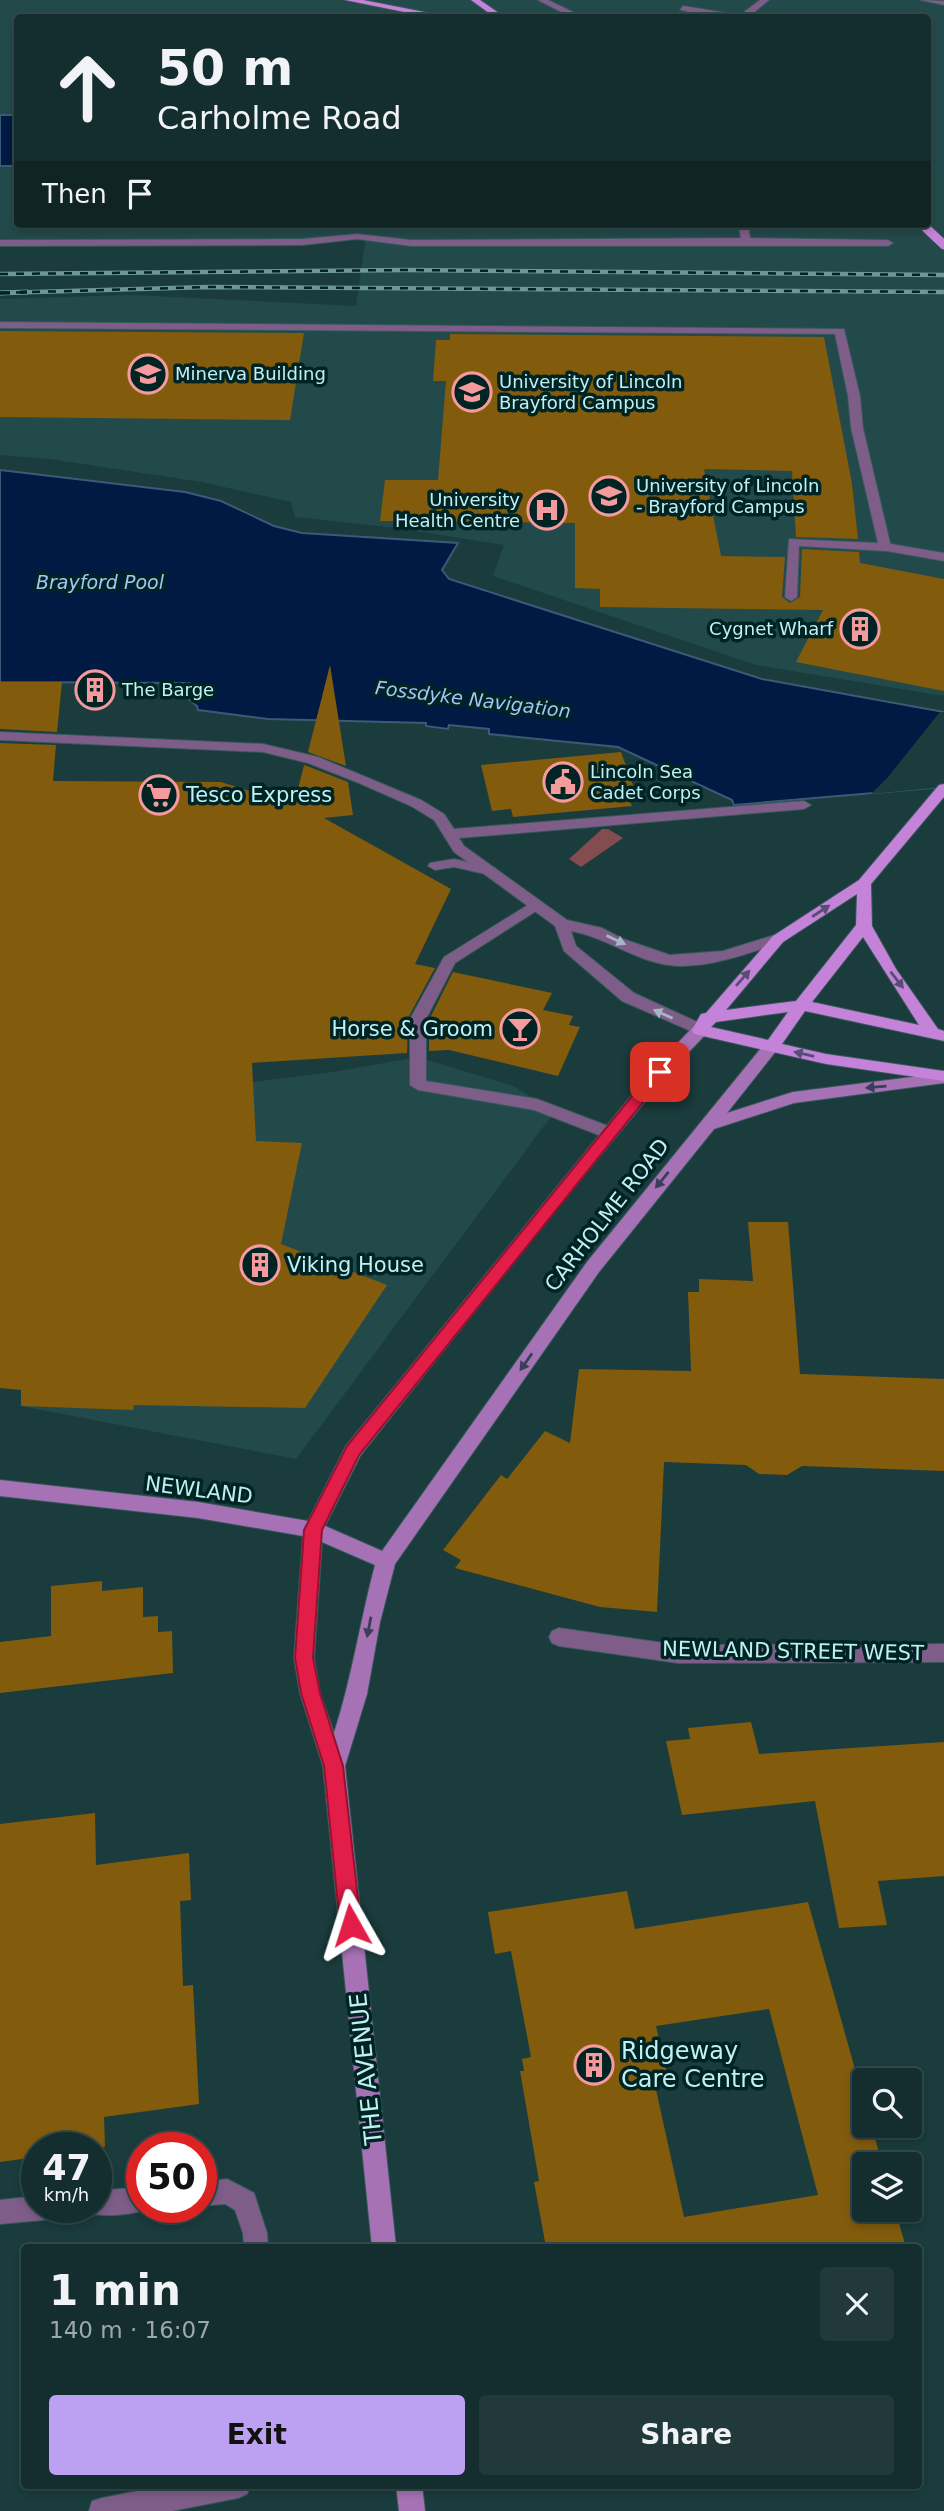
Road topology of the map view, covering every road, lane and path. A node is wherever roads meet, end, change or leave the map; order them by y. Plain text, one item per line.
1 (349, 0) edge
2 (475, 0) edge
3 (541, 0) edge
4 (765, 0) edge
5 (924, 0) edge
6 (944, 3) edge
7 (683, 8) dead end
8 (708, 12) junction
9 (428, 14) edge
10 (496, 14) edge
11 (571, 14) edge
12 (681, 14) edge
13 (722, 14) edge
14 (746, 14) edge
15 (744, 228) edge
16 (926, 228) edge
17 (746, 241) junction
18 (0, 243) edge
19 (888, 243) dead end
20 (944, 245) edge
21 (0, 325) edge
22 (885, 547) junction
23 (944, 556) edge
24 (791, 597) dead end
25 (0, 736) edge
26 (944, 788) edge
27 (804, 805) dead end
28 (450, 834) junction
29 (435, 866) dead end
30 (491, 871) junction
31 (864, 883) junction
32 (536, 905) junction
33 (562, 924) junction
34 (864, 926) junction
35 (778, 939) junction
36 (801, 1005) junction
37 (703, 1024) junction
38 (938, 1035) edge
39 (772, 1046) junction
40 (944, 1077) edge
41 (705, 1126) junction
42 (610, 1133) junction
43 (0, 1488) edge
44 (313, 1530) junction
45 (386, 1561) junction
46 (559, 1637) dead end
47 (944, 1653) edge
48 (334, 1766) junction
49 (217, 2192) edge
50 (21, 2209) edge
51 (0, 2211) edge
52 (255, 2244) edge
53 (384, 2244) edge
54 (217, 2489) edge
55 (409, 2489) edge
56 (102, 2511) edge
57 (412, 2511) edge

1 - 9 main road
2 - 10 main road
3 - 11 street
4 - 14 street
5 - 6 street
7 - 8 street
8 - 12 street
8 - 13 street
15 - 17 street
16 - 20 main road, bridge
17 - 18 street
17 - 19 street
21 - 22 street
22 - 23 street
22 - 24 street
25 - 28 street
26 - 31 main road
27 - 28 street
28 - 30 street
29 - 30 street
30 - 32 street
31 - 34 main road
35 -> 31 main road
32 - 33 street
32 - 42 street
33 -> 35 street
37 -> 33 street
34 - 36 main road
34 -> 38 main road
37 -> 35 main road
36 - 37 main road
36 - 38 main road
36 - 39 main road
37 - 39 main road
37 - 42 main road
40 -> 39 main road
39 - 41 main road, CARHOLME ROAD
40 -> 41 main road
41 -> 45 main road, CARHOLME ROAD
42 - 44 main road
43 - 44 main road, NEWLAND
44 - 45 main road, NEWLAND
44 - 48 main road, THE AVENUE
45 -> 48 main road, THE AVENUE
46 - 47 street, NEWLAND STREET WEST
48 - 53 main road, THE AVENUE
49 - 52 street
50 - 51 street
54 - 56 street
55 - 57 main road

